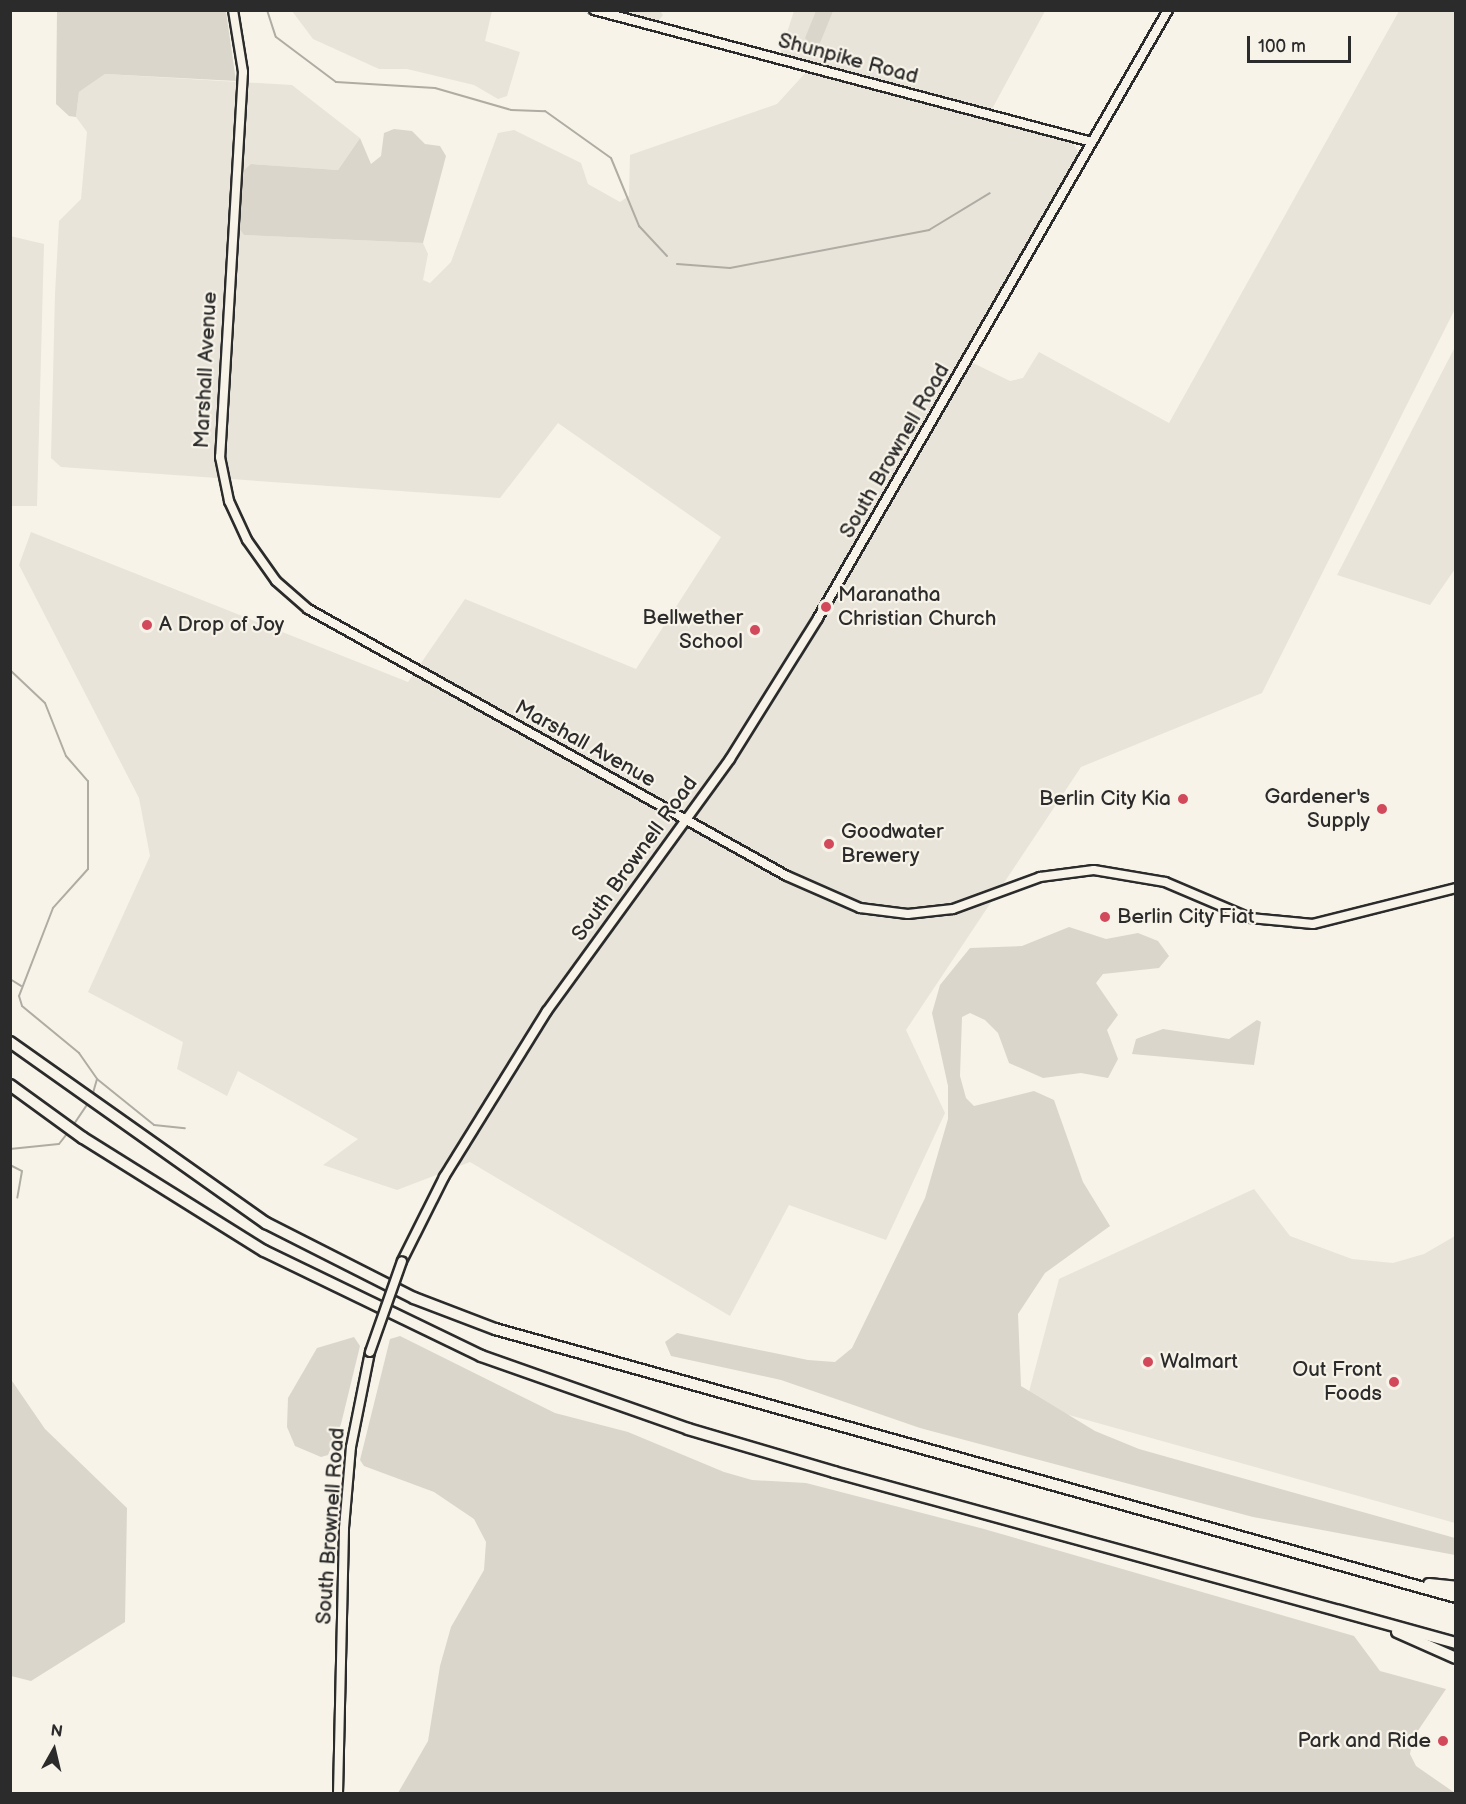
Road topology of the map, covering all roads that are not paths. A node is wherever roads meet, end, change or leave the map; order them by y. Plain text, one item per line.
1 (233, 10) edge
2 (594, 10) edge
3 (1168, 10) edge
4 (1092, 142) junction
5 (686, 820) junction
6 (1455, 888) edge
7 (10, 1042) edge
8 (10, 1085) edge
9 (1396, 1580) junction
10 (1455, 1587) edge
11 (1455, 1597) edge
12 (1370, 1619) junction
13 (1455, 1643) edge
14 (1455, 1658) edge
15 (338, 1794) edge

1 - 5 street, Marshall Avenue
2 - 4 street, Shunpike Road
3 - 4 street, South Brownell Road
4 - 5 street, South Brownell Road
5 - 6 street, Marshall Avenue
5 - 15 street, South Brownell Road, bridge
7 - 9 highway
8 - 12 highway
9 - 10 highway
9 - 11 highway
12 - 13 highway
12 - 14 highway

